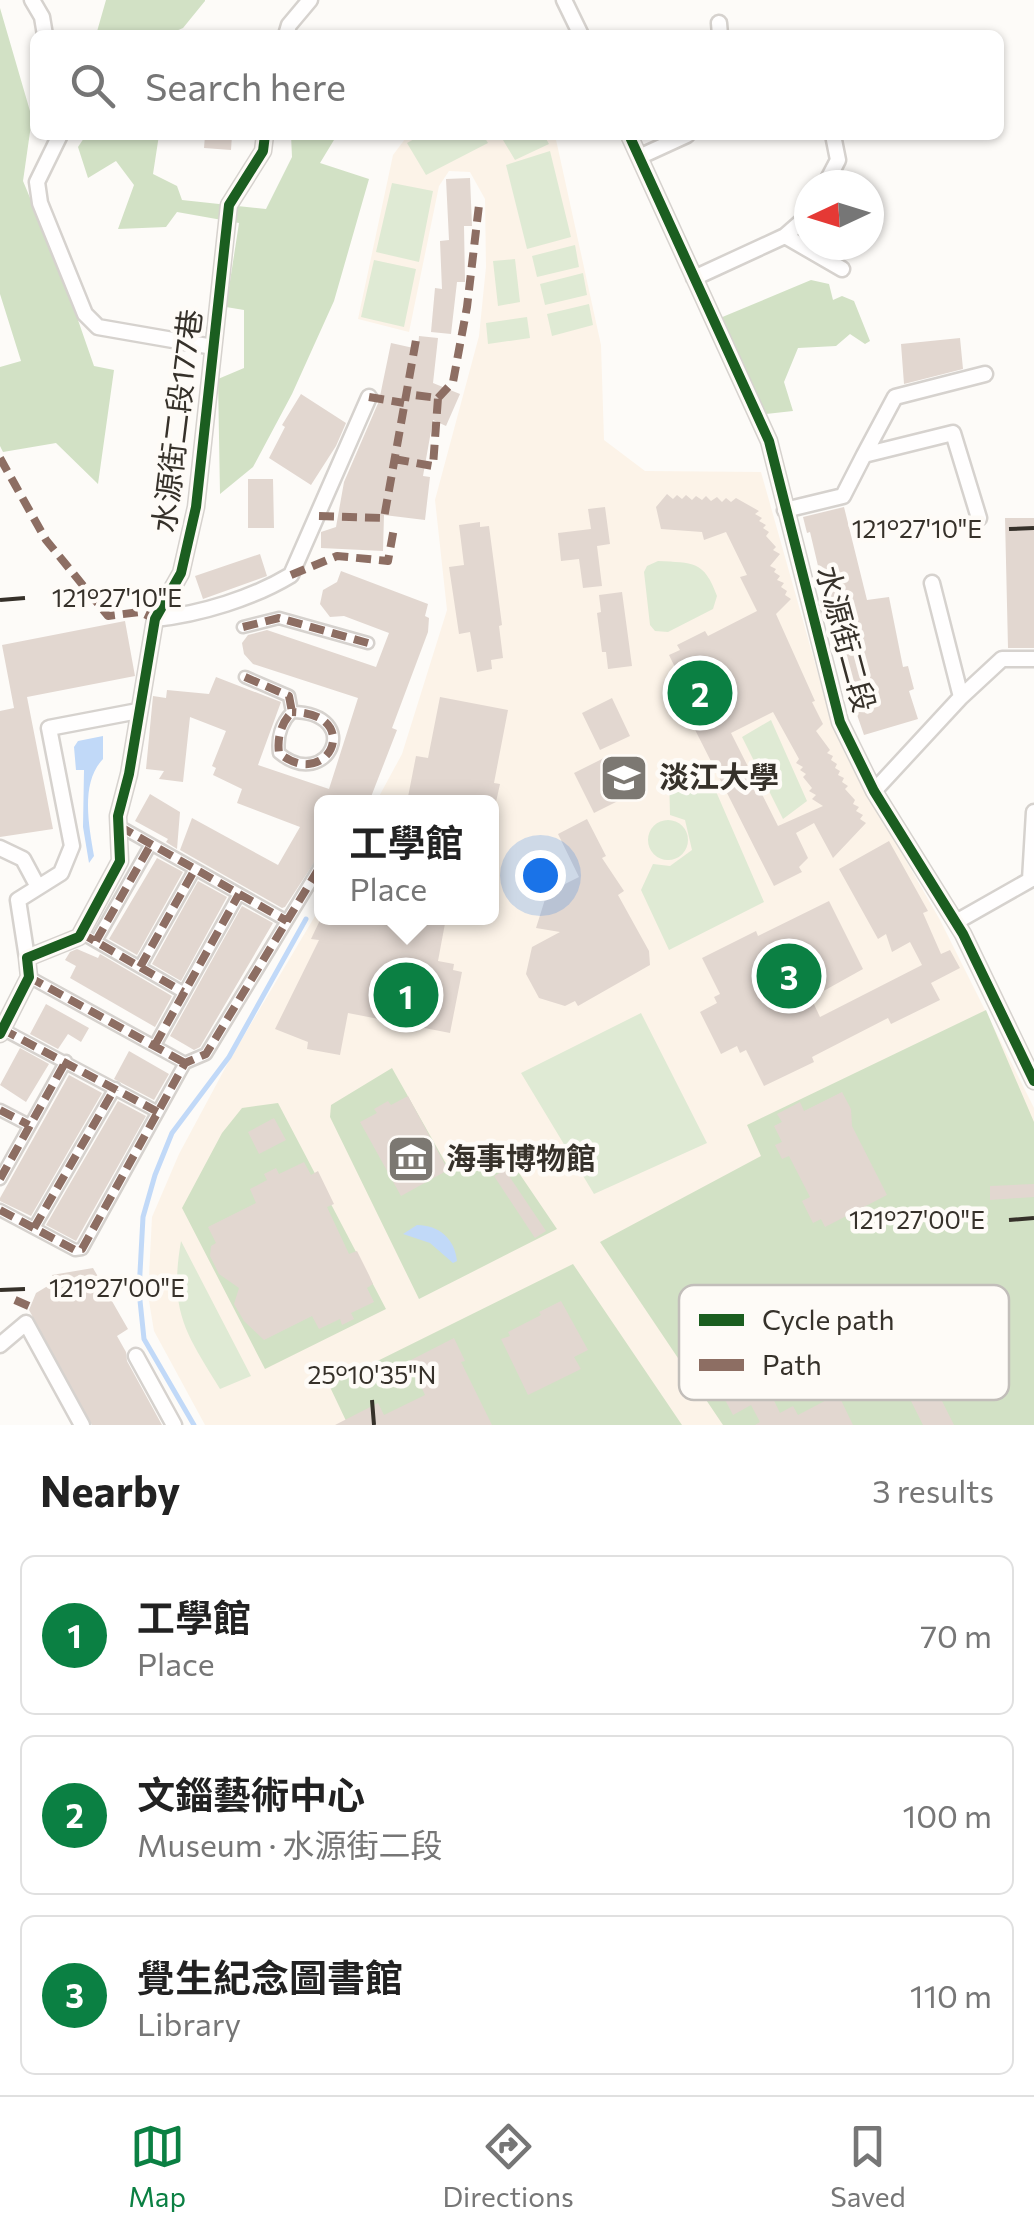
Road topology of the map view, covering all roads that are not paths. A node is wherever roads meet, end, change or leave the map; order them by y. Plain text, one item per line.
1 (32, 0) edge
2 (310, 0) edge
3 (564, 0) edge
4 (44, 30) edge
5 (288, 30) edge
6 (579, 30) edge
7 (58, 140) edge
8 (264, 140) edge
9 (631, 140) edge
10 (676, 140) edge
11 (834, 140) edge
12 (639, 157) junction
13 (833, 170) edge
14 (794, 228) edge
15 (785, 236) junction
16 (842, 270) dead end
17 (694, 278) junction
18 (213, 346) junction
19 (985, 374) dead end
20 (368, 397) dead end
21 (864, 455) junction
22 (785, 510) junction
23 (980, 518) dead end
24 (932, 583) dead end
25 (156, 619) junction
26 (243, 627) dead end
27 (368, 643) dead end
28 (1031, 663) edge
29 (245, 677) dead end
30 (961, 697) junction
31 (138, 710) junction
32 (292, 712) junction
33 (874, 791) junction
34 (1034, 812) edge
35 (119, 826) junction
36 (151, 844) junction
37 (0, 848) edge
38 (195, 869) junction
39 (314, 877) edge
40 (38, 887) junction
41 (240, 894) junction
42 (287, 921) junction
43 (956, 922) junction
44 (81, 933) junction
45 (96, 942) junction
46 (27, 958) junction
47 (140, 967) junction
48 (29, 977) junction
49 (183, 992) junction
50 (1, 1031) edge
51 (155, 1046) junction
52 (66, 1062) junction
53 (185, 1063) junction
54 (1034, 1082) edge
55 (115, 1088) junction
56 (0, 1110) edge
57 (158, 1112) junction
58 (29, 1125) junction
59 (0, 1180) edge
60 (0, 1210) edge
61 (34, 1228) junction
62 (0, 1345) edge
63 (136, 1356) dead end
64 (82, 1425) edge
65 (174, 1425) edge

1 - 4 street
2 - 5 street
3 - 6 street
7 - 18 street
8 - 18 street, 水源街二段177巷
9 - 12 street, 水源街二段
10 - 12 street
11 - 13 street
12 - 17 street, 水源街二段
14 - 15 street
15 - 16 street
15 - 17 street
17 - 22 street, 水源街二段
18 - 25 street, 水源街二段177巷
19 - 21 street
20 - 25 street
21 - 22 street
21 - 23 street
22 - 33 street, 水源街二段
24 - 30 street
25 - 31 street, 水源街二段177巷
26 - 27 street
28 - 30 street
29 - 32 street
30 - 33 street
31 - 35 street, 水源街二段177巷
31 - 40 street
32 - 32 street
33 - 43 street, 水源街二段
34 - 43 street
35 - 36 street
35 - 44 street, 水源街二段177巷
36 - 38 street
36 - 45 street
37 - 40 street
38 - 41 street
38 - 47 street
39 - 42 street
40 - 46 street
41 - 42 street
41 - 49 street
42 - 53 street
43 - 54 street, 水源街二段
44 - 45 street
44 - 46 street
45 - 47 street
46 - 48 street
47 - 49 street
48 - 50 street
48 - 51 street
49 - 51 street
50 - 52 street
51 - 53 street
52 - 55 street
52 - 58 street
53 - 57 street
55 - 57 street
55 - 61 street
56 - 58 street
57 - 61 street
58 - 59 street
60 - 61 street
62 - 64 street
63 - 65 street

